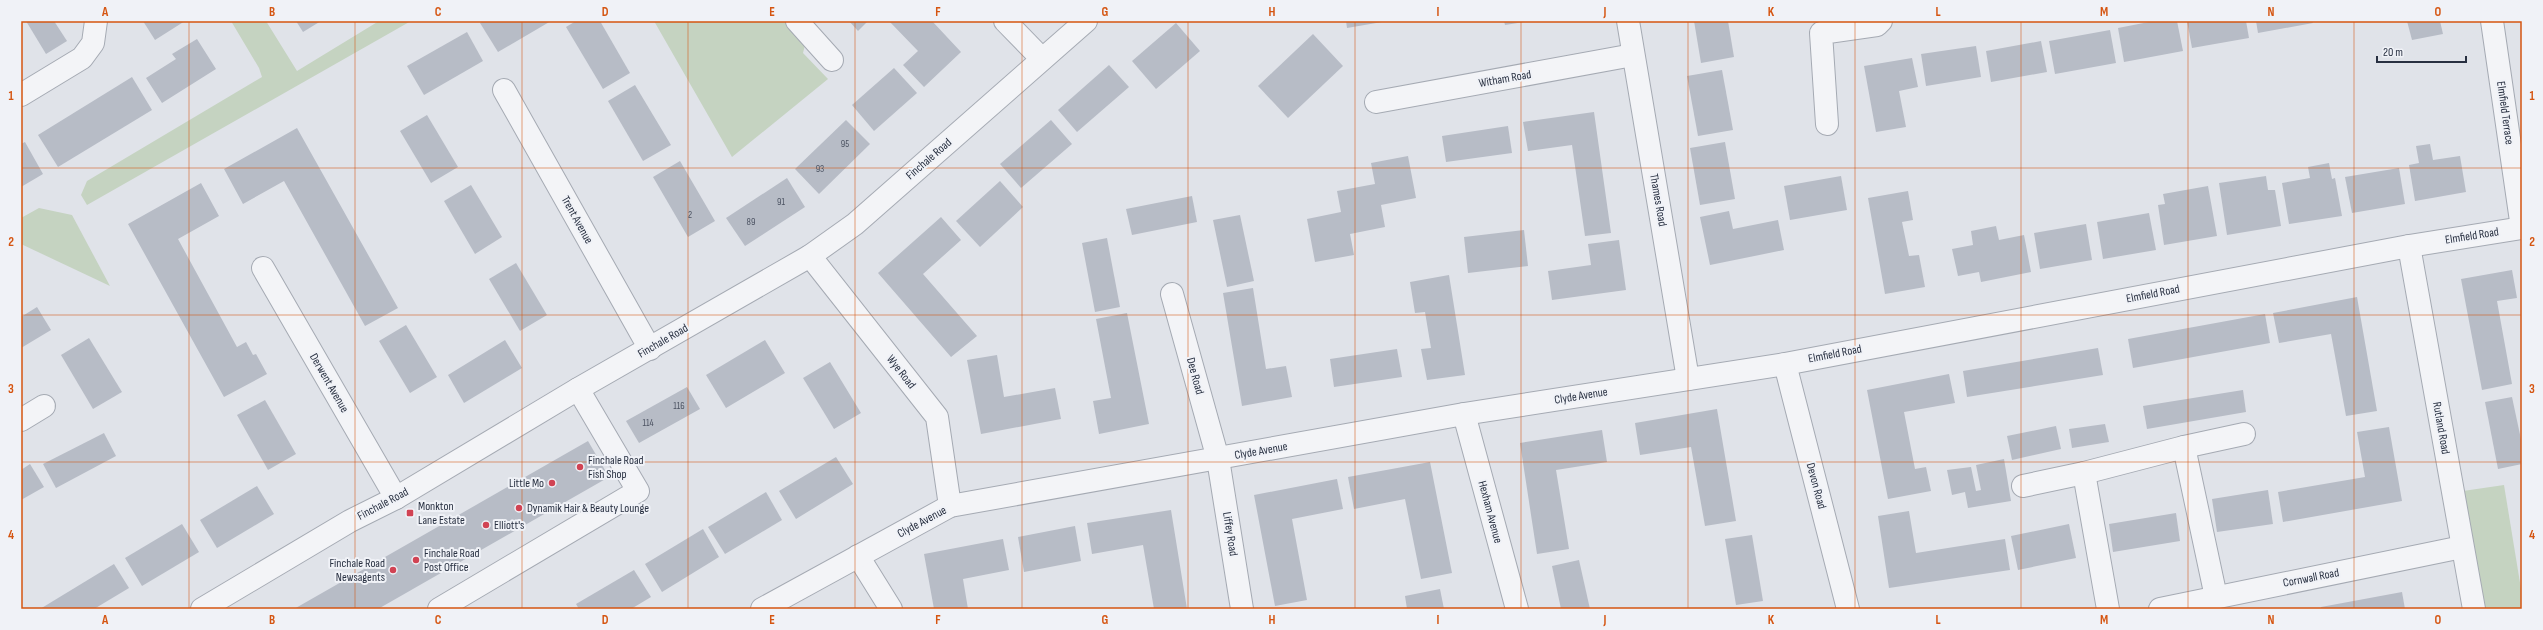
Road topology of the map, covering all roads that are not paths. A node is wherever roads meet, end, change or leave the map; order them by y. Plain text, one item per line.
1 (96, 21) edge
2 (797, 21) edge
3 (1005, 21) edge
4 (1086, 21) edge
5 (1628, 21) edge
6 (1881, 21) edge
7 (2492, 21) edge
8 (1634, 55) junction
9 (1042, 59) junction
10 (832, 60) dead end
11 (504, 90) dead end
12 (21, 95) edge
13 (1376, 102) dead end
14 (1826, 124) dead end
15 (2522, 228) edge
16 (2409, 246) junction
17 (810, 256) junction
18 (263, 268) dead end
19 (1172, 294) dead end
20 (650, 349) junction
21 (1785, 364) junction
22 (1688, 379) junction
23 (578, 388) junction
24 (44, 406) dead end
25 (1464, 414) junction
26 (21, 420) edge
27 (2244, 434) dead end
28 (2184, 447) junction
29 (1218, 459) junction
30 (2084, 473) junction
31 (2022, 486) dead end
32 (396, 498) junction
33 (950, 506) junction
34 (2462, 547) junction
35 (858, 556) junction
36 (2216, 597) junction
37 (214, 606) edge
38 (443, 608) edge
39 (2171, 608) edge
40 (762, 609) edge
41 (890, 609) edge
42 (1242, 609) edge
43 (1517, 609) edge
44 (1848, 609) edge
45 (2108, 609) edge
46 (2474, 609) edge

1 - 12 street
2 - 10 street
3 - 9 street
4 - 9 street, Finchale Road
5 - 8 street, Thames Road
6 - 14 street
7 - 15 street, Elmfield Terrace
8 - 13 street, Witham Road
8 - 22 street, Thames Road
9 - 17 street, Finchale Road
11 - 20 street, Trent Avenue
15 - 16 street, Elmfield Road
16 - 21 street, Elmfield Road
16 - 34 street, Rutland Road
17 - 20 street, Finchale Road
17 - 33 street, Wye Road
18 - 32 street, Derwent Avenue
19 - 29 street, Dee Road
20 - 23 street, Finchale Road
21 - 22 street, Clyde Avenue
21 - 44 street, Devon Road
22 - 25 street, Clyde Avenue
23 - 32 street, Finchale Road
23 - 38 street
24 - 26 street
25 - 29 street, Clyde Avenue
25 - 43 street, Hexham Avenue
27 - 28 street
28 - 30 street
28 - 36 street
29 - 33 street, Clyde Avenue
29 - 42 street, Liffey Road
30 - 31 street
30 - 45 street
32 - 37 street, Finchale Road
33 - 35 street, Clyde Avenue
34 - 36 street, Cornwall Road
34 - 46 street, Rutland Road
35 - 40 street, Clyde Avenue
35 - 41 street
36 - 39 street, Cornwall Road

